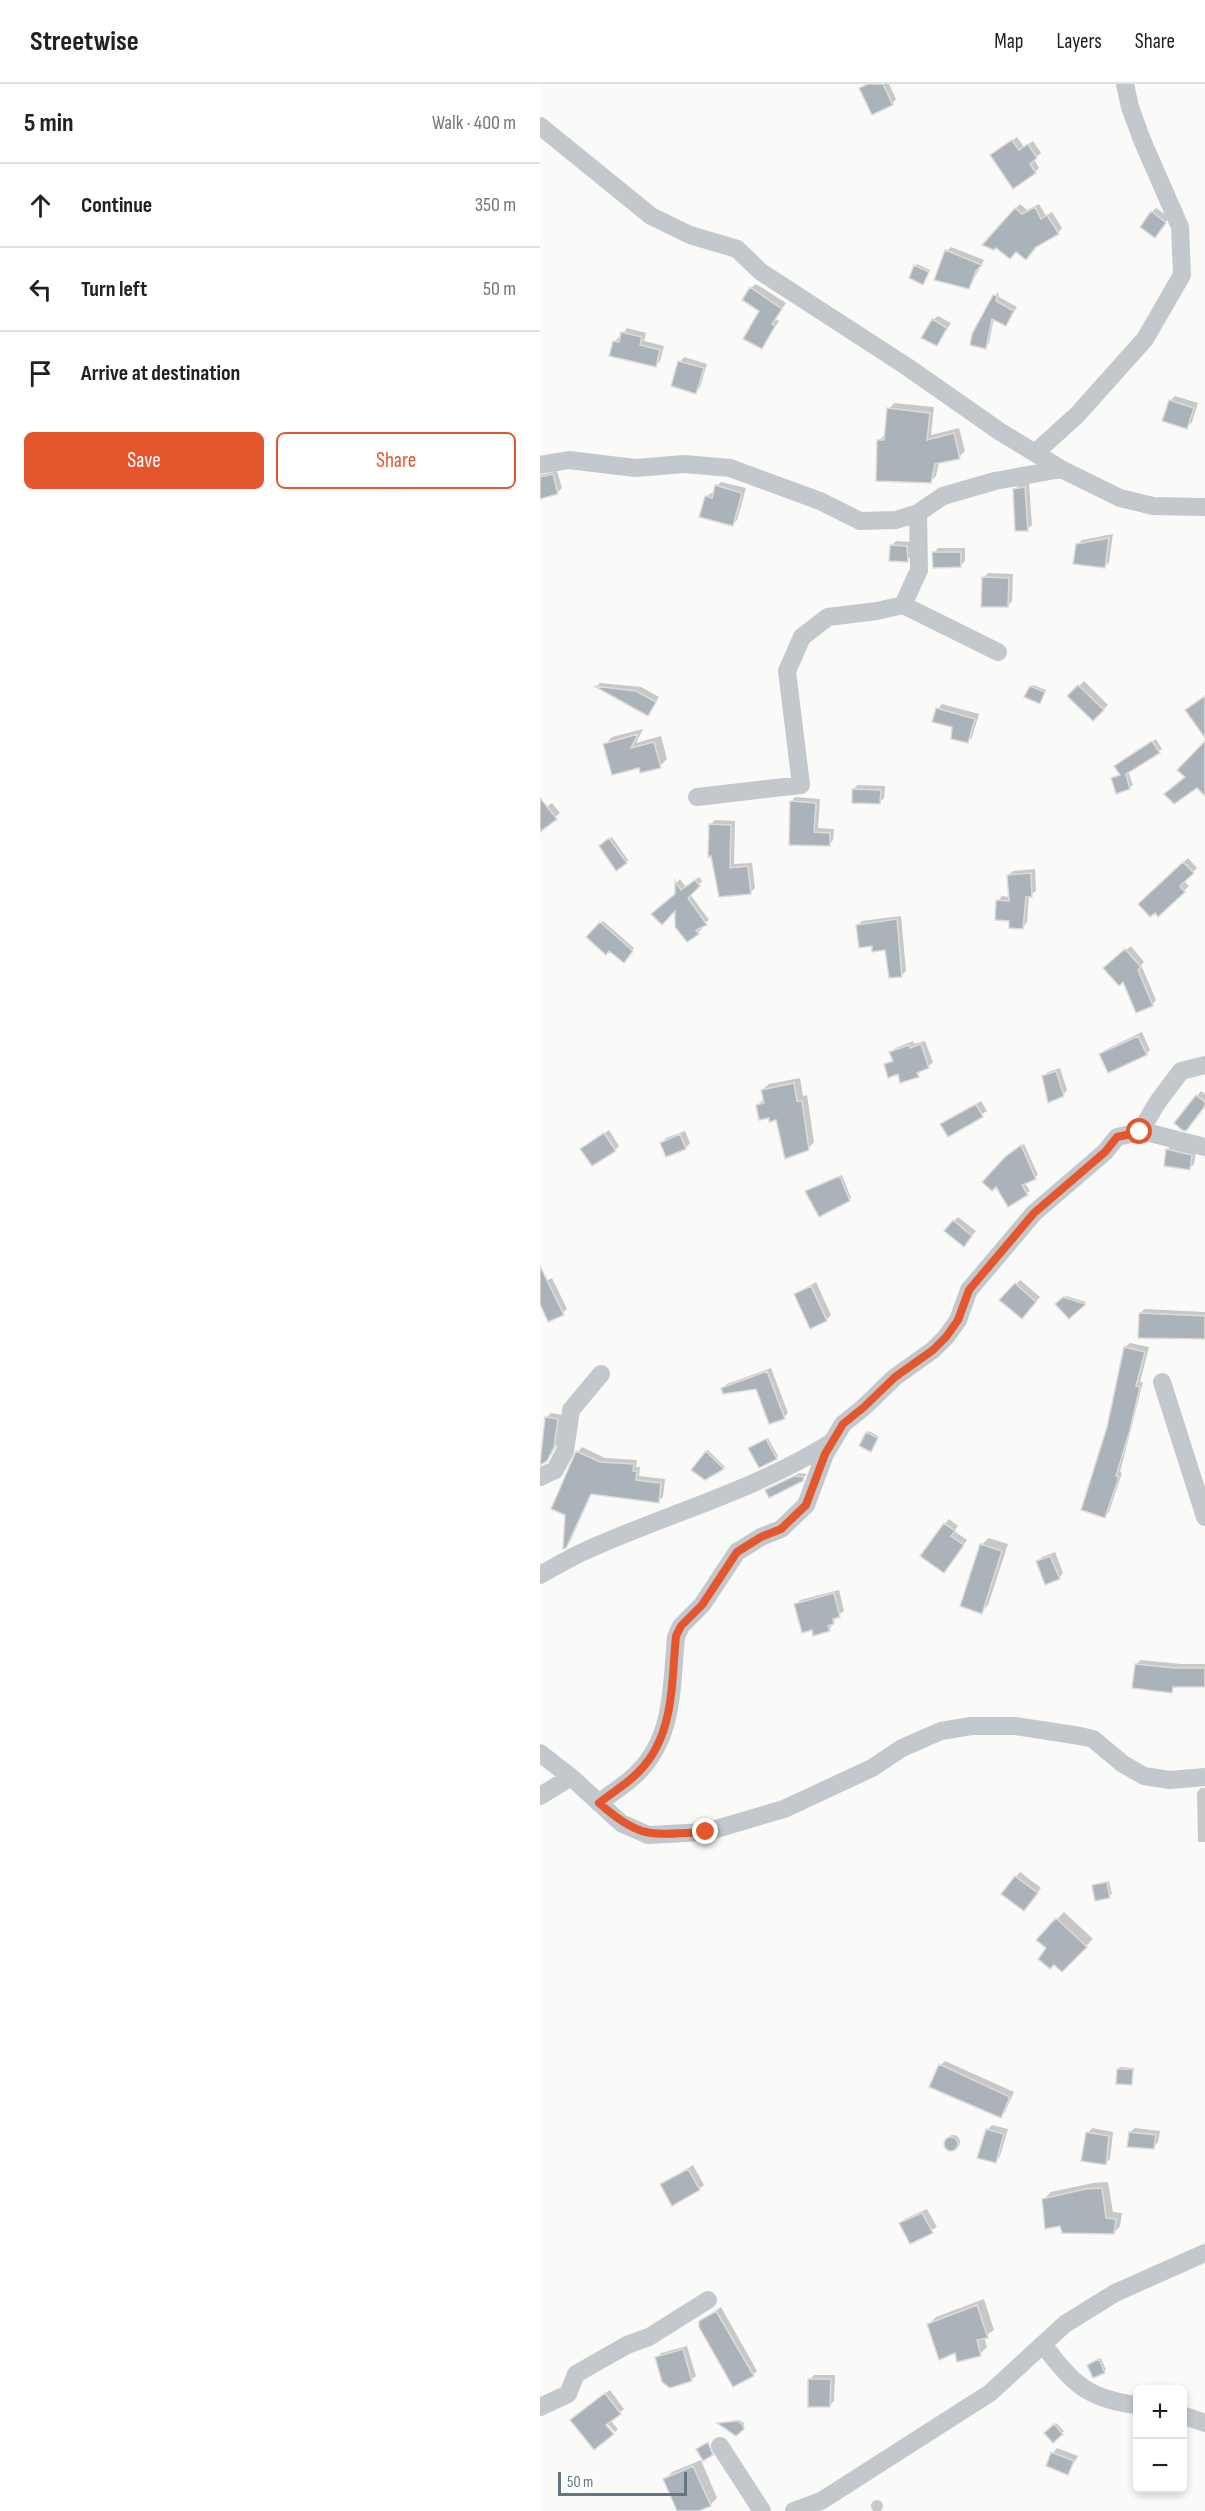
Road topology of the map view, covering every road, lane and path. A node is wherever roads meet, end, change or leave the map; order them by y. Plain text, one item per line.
1 (1125, 84) edge
2 (540, 126) edge
3 (1035, 453) junction
4 (540, 465) edge
5 (1061, 469) junction
6 (1205, 507) edge
7 (918, 513) junction
8 (903, 605) junction
9 (998, 652) dead end
10 (697, 797) dead end
11 (1205, 1065) edge
12 (1140, 1132) junction
13 (1205, 1147) edge
14 (602, 1374) dead end
15 (1162, 1382) dead end
16 (832, 1442) junction
17 (540, 1477) edge
18 (1205, 1517) edge
19 (540, 1575) edge
20 (540, 1753) edge
21 (571, 1777) junction
22 (1205, 1777) edge
23 (540, 1796) edge
24 (599, 1803) junction
25 (1205, 2253) edge
26 (708, 2300) dead end
27 (1043, 2344) junction
28 (1133, 2404) edge
29 (540, 2407) edge
30 (1187, 2417) edge
31 (1205, 2423) edge
32 (720, 2446) dead end
33 (762, 2511) edge
34 (794, 2511) edge

1 - 3 street
2 - 3 street
3 - 5 street
4 - 7 street
5 - 6 street
5 - 7 street
7 - 8 street
8 - 9 street
8 - 10 street
11 - 12 street
12 - 13 street
12 - 16 street
14 - 17 street
15 - 18 street
16 - 19 street
16 - 24 street
20 - 21 street
21 - 23 street
21 - 24 street
22 - 24 street
25 - 27 street
26 - 29 street
27 - 28 street
27 - 34 street
30 - 31 street
32 - 33 street

